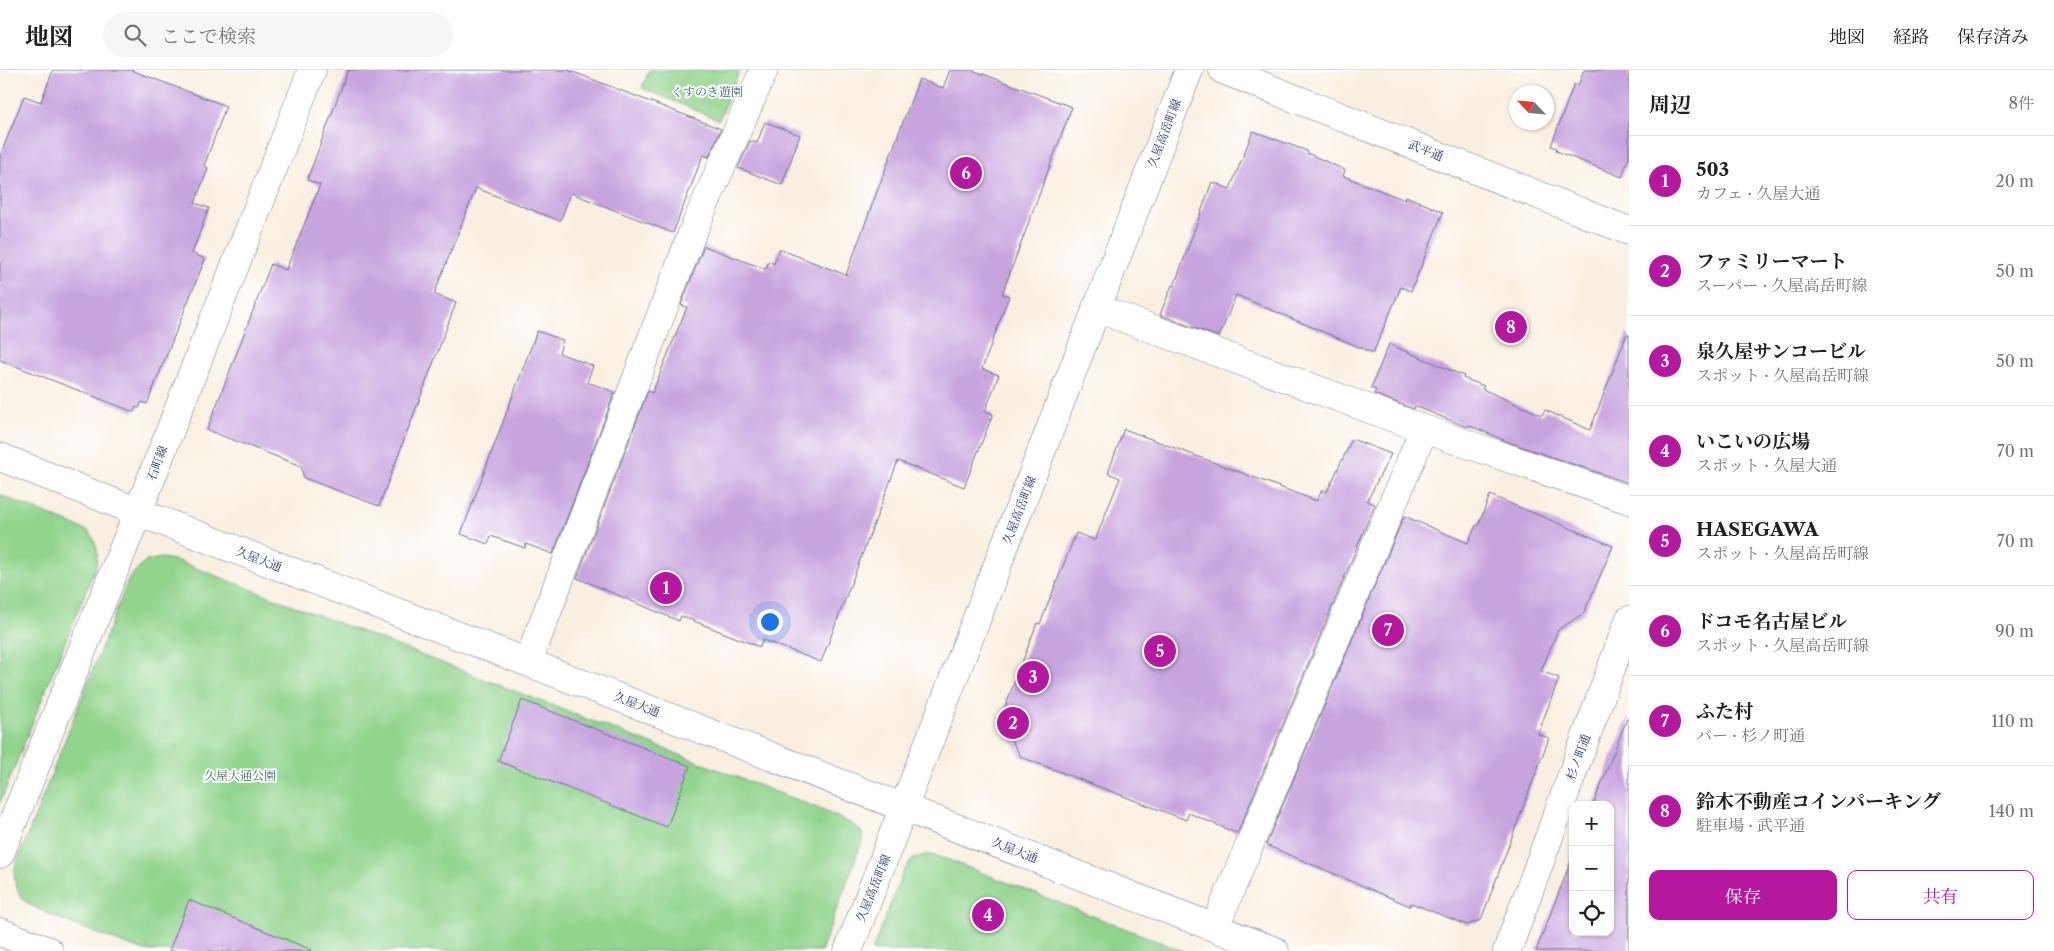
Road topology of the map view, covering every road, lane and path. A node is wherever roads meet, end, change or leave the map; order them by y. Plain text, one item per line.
1 (312, 70) edge
2 (764, 70) edge
3 (1189, 70) edge
4 (1223, 70) edge
5 (1629, 231) edge
6 (1096, 308) junction
7 (1424, 429) junction
8 (0, 457) edge
9 (1629, 500) edge
10 (138, 512) junction
11 (1629, 620) edge
12 (528, 662) junction
13 (905, 808) junction
14 (0, 854) edge
15 (1215, 927) junction
16 (0, 932) edge
17 (49, 951) edge
18 (848, 951) edge
19 (1275, 951) edge
20 (1507, 951) edge

1 - 10 street, 石町線
2 - 12 street
3 - 6 street, 久屋高岳町線
4 - 5 street, 武平通
6 - 7 street
6 - 13 street, 久屋高岳町線
7 - 9 street
7 - 15 street
8 - 10 street, 久屋大通
10 - 12 street, 久屋大通
10 - 14 street, 石町線
11 - 20 street, 杉ノ町通
12 - 13 street, 久屋大通
13 - 15 street, 久屋大通
13 - 18 street, 久屋高岳町線
15 - 19 street, 久屋大通
16 - 17 street

